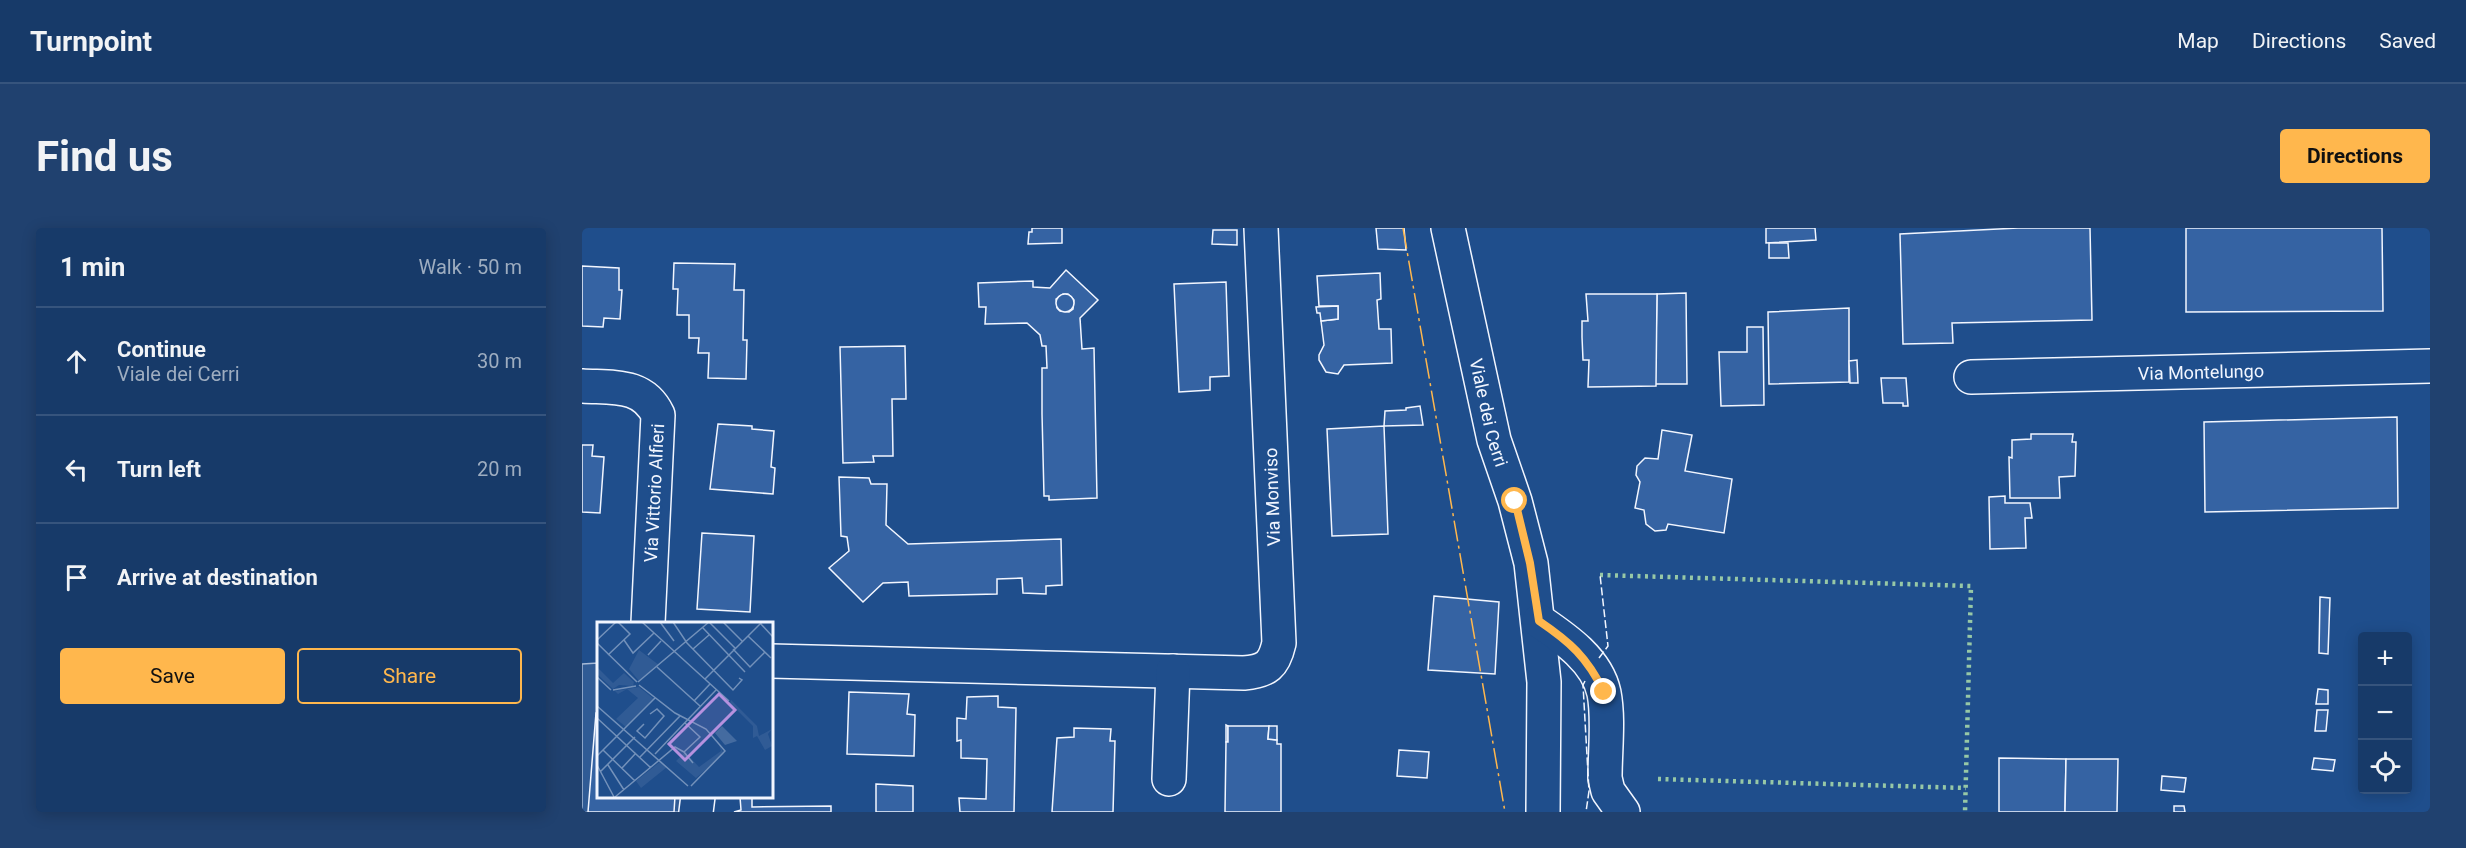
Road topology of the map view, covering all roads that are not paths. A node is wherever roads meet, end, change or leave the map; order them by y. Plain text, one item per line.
1 (1261, 228) edge
2 (1448, 228) edge
3 (2430, 366) edge
4 (1971, 377) dead end
5 (582, 386) edge
6 (1539, 621) junction
7 (648, 622) edge
8 (772, 661) edge
9 (1173, 671) junction
10 (1169, 779) dead end
11 (698, 797) edge
12 (696, 812) edge
13 (1543, 812) edge
14 (1623, 812) edge

1 - 9 street, Via Monviso
2 - 6 street, Viale dei Cerri
3 - 4 street, Via Montelungo
5 - 7 street, Via Vittorio Alfieri
6 - 13 street, Viale dei Cerri
6 - 14 street
8 - 9 street, Via Monviso
9 - 10 street
11 - 12 street

